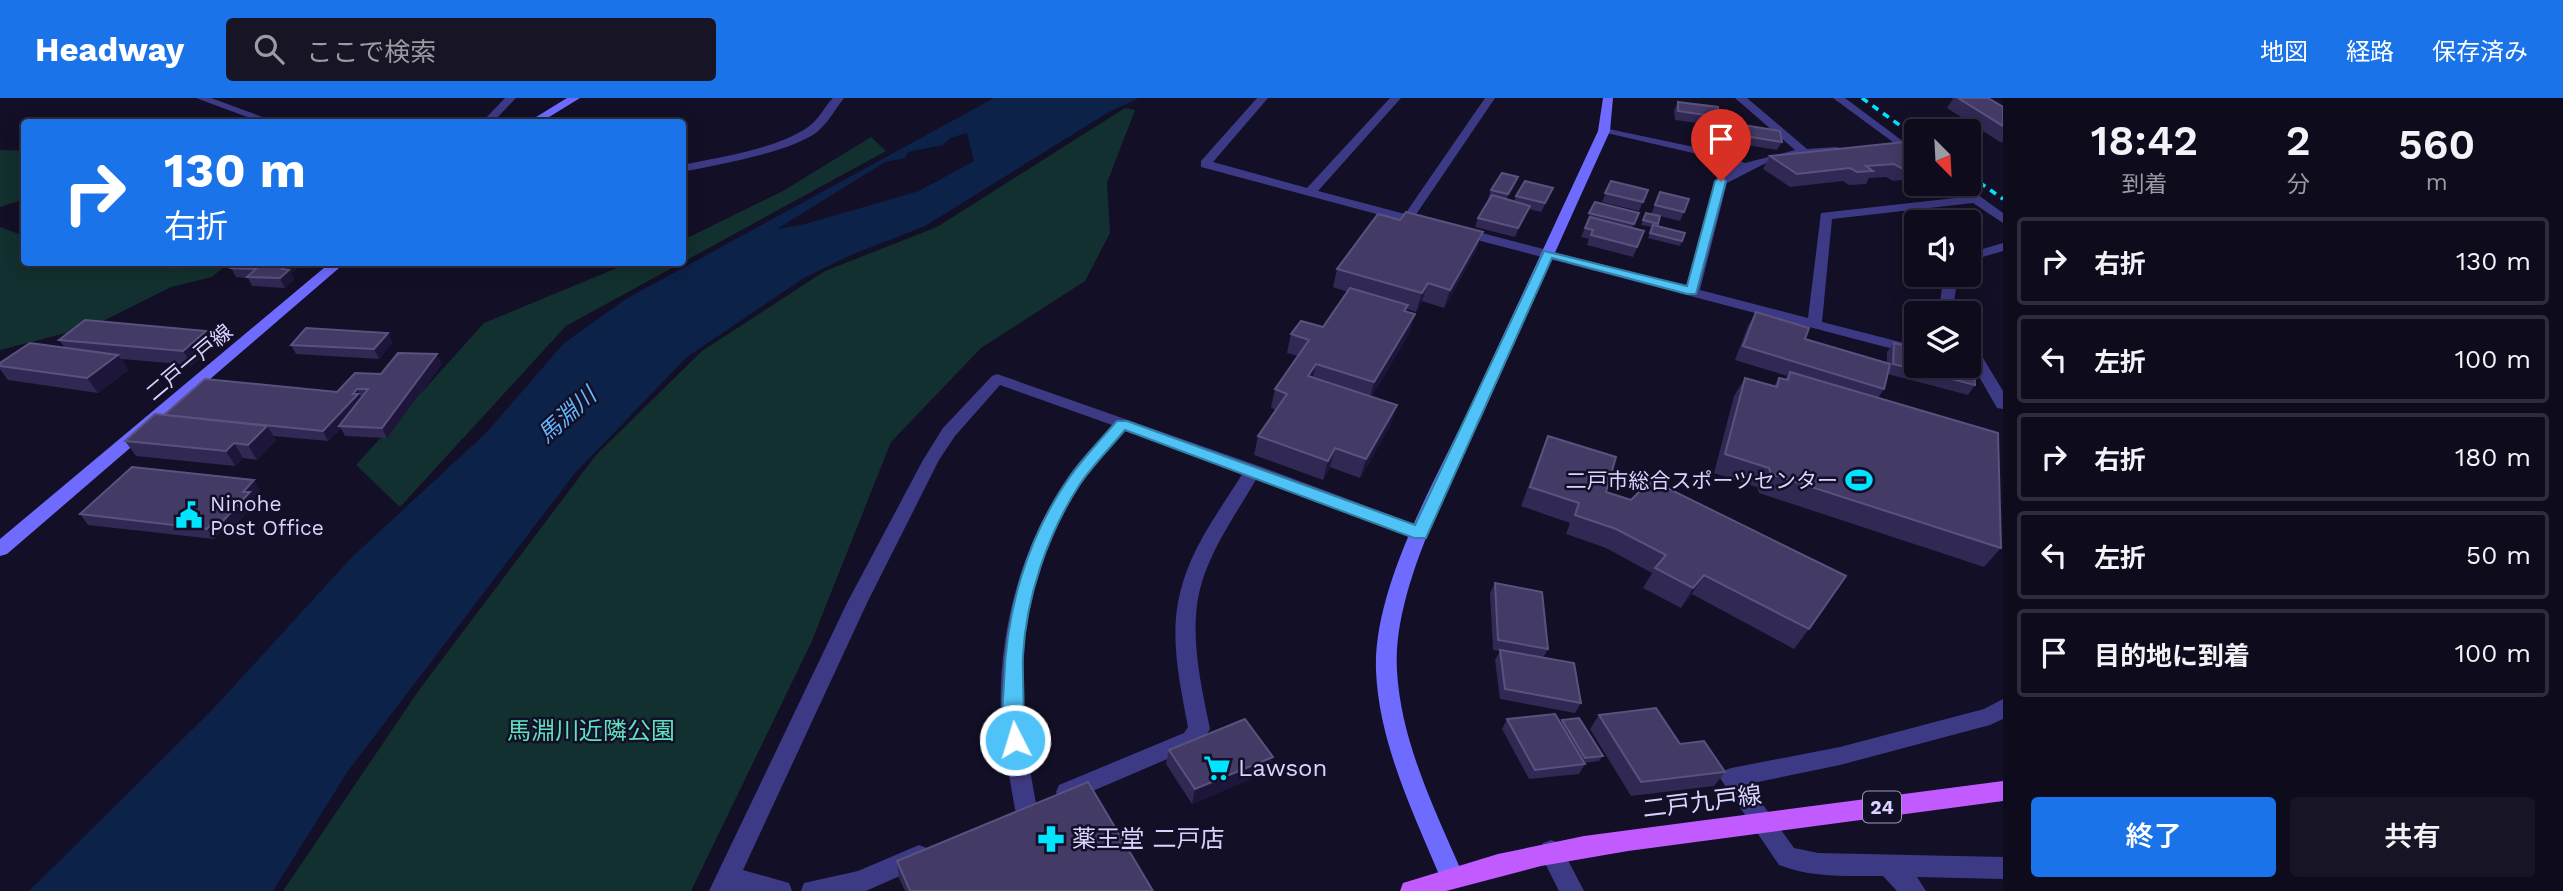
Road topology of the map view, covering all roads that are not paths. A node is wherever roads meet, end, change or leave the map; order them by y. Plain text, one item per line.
1 (201, 98) edge
2 (511, 98) edge
3 (575, 98) edge
4 (839, 98) edge
5 (1263, 98) edge
6 (1396, 98) edge
7 (1490, 98) edge
8 (1608, 98) edge
9 (1740, 98) edge
10 (1839, 98) edge
11 (261, 119) edge
12 (490, 119) edge
13 (539, 119) edge
14 (1604, 131) junction
15 (1901, 145) junction
16 (1877, 147) edge
17 (1904, 147) edge
18 (1853, 149) edge
19 (1804, 152) junction
20 (1742, 166) junction
21 (686, 168) edge
22 (1310, 192) junction
23 (1972, 196) edge
24 (1976, 199) junction
25 (1408, 218) junction
26 (2003, 219) edge
27 (2003, 247) edge
28 (1548, 253) junction
29 (1981, 253) edge
30 (335, 266) edge
31 (1692, 292) junction
32 (1814, 325) junction
33 (1904, 349) edge
34 (1981, 375) edge
35 (2003, 404) edge
36 (1122, 424) junction
37 (1253, 470) junction
38 (1420, 533) junction
39 (0, 549) edge
40 (2003, 708) edge
41 (2003, 791) edge
42 (1026, 809) junction
43 (1000, 821) edge
44 (1762, 823) junction
45 (937, 849) edge
46 (1551, 851) junction
47 (1888, 865) junction
48 (2003, 868) edge
49 (1452, 877) junction
50 (725, 884) edge
51 (780, 891) edge
52 (813, 891) edge
53 (1412, 891) edge
54 (1572, 891) edge
55 (1914, 891) edge

1 - 11 street
2 - 12 street
3 - 13 street
4 - 21 street
5 - 22 street
6 - 22 street
7 - 25 street
8 - 14 street
9 - 19 street
10 - 15 street
14 - 20 street
14 - 28 street
15 - 16 street
15 - 17 street
18 - 19 street
19 - 20 street
20 - 31 street
22 - 25 street
23 - 24 street
24 - 26 street
24 - 32 street
25 - 28 street
27 - 29 street
28 - 31 street
28 - 38 street
30 - 39 street, 二戸一戸線
31 - 32 street
32 - 33 street
34 - 35 street
36 - 37 street
36 - 42 street
36 - 50 street
37 - 38 street
37 - 42 street
38 - 49 street
40 - 44 street
41 - 44 main road, 二戸九戸線 / 24
42 - 43 street
44 - 46 main road, 二戸九戸線 / 24
44 - 47 street
45 - 52 street
46 - 49 main road, 二戸九戸線 / 24
46 - 54 street
47 - 48 street
47 - 55 street
49 - 53 main road, 二戸九戸線 / 24
50 - 51 street

